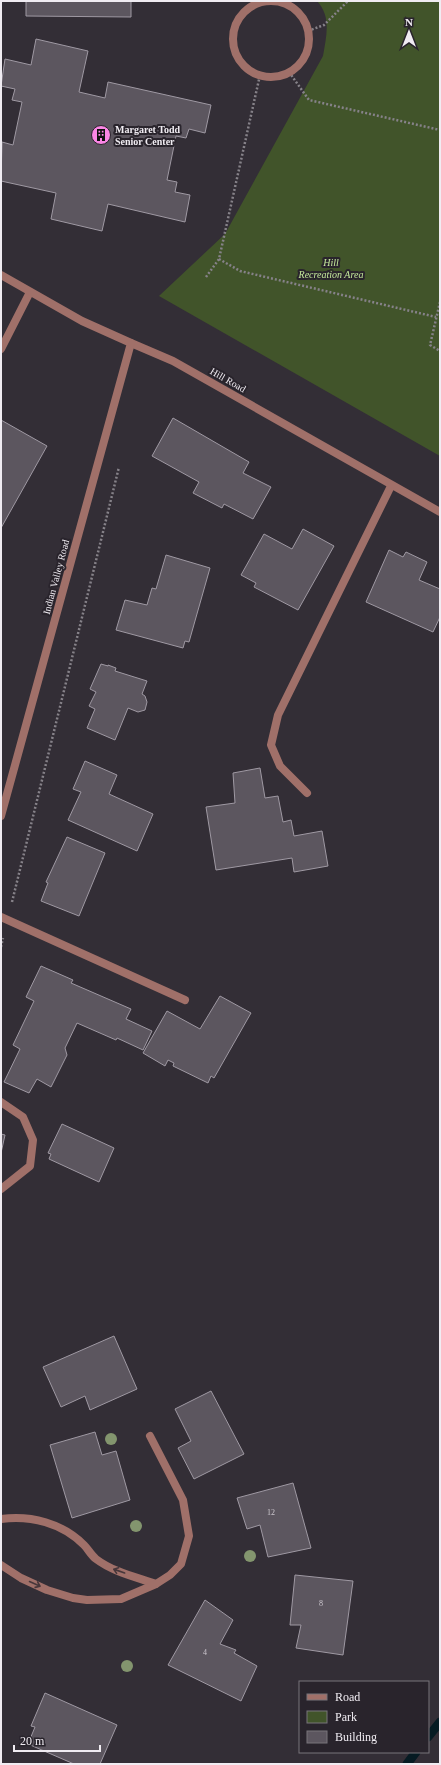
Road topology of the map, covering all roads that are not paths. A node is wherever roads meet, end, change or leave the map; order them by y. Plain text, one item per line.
1 (252, 4) edge
2 (1, 275) edge
3 (30, 292) junction
4 (131, 343) junction
5 (1, 349) edge
6 (391, 486) junction
7 (440, 512) edge
8 (307, 793) dead end
9 (2, 804) edge
10 (1, 816) edge
11 (4, 918) edge
12 (185, 1000) dead end
13 (1, 1102) edge
14 (1, 1188) edge
15 (150, 1436) dead end
16 (1, 1519) edge
17 (1, 1565) edge
18 (156, 1584) junction

1 - 1 street
2 - 3 street, Hill Road
3 - 4 street, Hill Road
3 - 5 street
4 - 6 street, Hill Road
4 - 9 street, Indian Valley Road
6 - 7 street, Hill Road
6 - 8 street
9 - 10 street, Indian Valley Road
11 - 12 street
13 - 14 street
15 - 18 street
18 -> 16 street
17 -> 18 street

